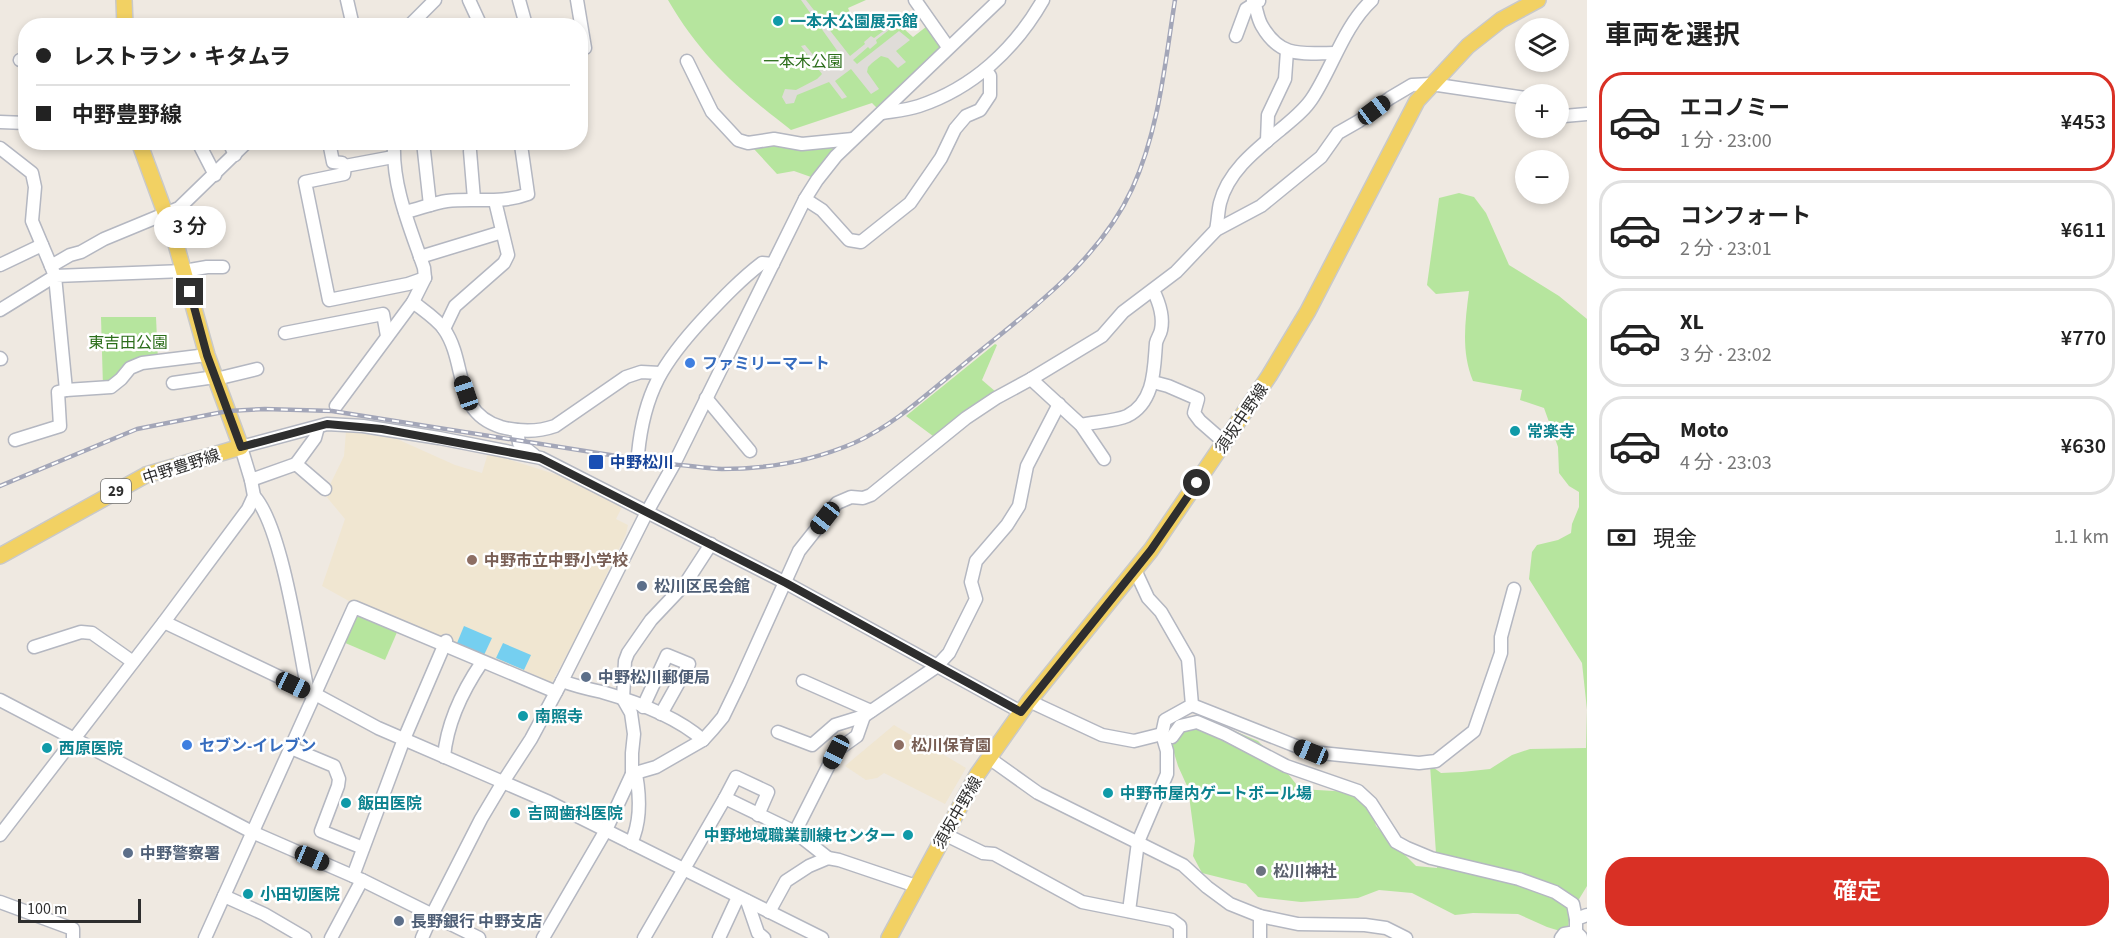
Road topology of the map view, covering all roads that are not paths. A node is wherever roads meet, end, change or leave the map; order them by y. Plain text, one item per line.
1 (124, 0) edge
2 (347, 0) edge
3 (435, 0) edge
4 (469, 0) edge
5 (519, 0) edge
6 (577, 0) edge
7 (915, 0) edge
8 (999, 0) edge
9 (1043, 0) edge
10 (1372, 0) edge
11 (1538, 0) edge
12 (1256, 1) edge
13 (125, 18) edge
14 (351, 18) edge
15 (417, 18) edge
16 (477, 18) edge
17 (524, 18) edge
18 (580, 18) edge
19 (1236, 36) dead end
20 (948, 47) junction
21 (1287, 51) junction
22 (1335, 53) junction
23 (687, 61) dead end
24 (986, 70) junction
25 (1431, 84) junction
26 (1515, 96) edge
27 (882, 113) junction
28 (1587, 114) edge
29 (1569, 116) edge
30 (0, 122) edge
31 (18, 123) edge
32 (854, 139) junction
33 (1267, 141) junction
34 (0, 148) edge
35 (142, 150) edge
36 (202, 150) edge
37 (233, 150) edge
38 (240, 150) edge
39 (331, 150) edge
40 (393, 150) edge
41 (424, 150) edge
42 (522, 150) edge
43 (470, 151) dead end
44 (235, 155) junction
45 (393, 157) junction
46 (345, 166) junction
47 (215, 175) junction
48 (474, 199) junction
49 (805, 199) junction
50 (495, 201) junction
51 (430, 205) junction
52 (405, 212) junction
53 (165, 214) junction
54 (1216, 230) junction
55 (502, 232) junction
56 (42, 245) junction
57 (420, 257) junction
58 (773, 264) junction
59 (0, 265) edge
60 (223, 267) dead end
61 (53, 271) junction
62 (184, 271) junction
63 (425, 278) junction
64 (1153, 290) junction
65 (413, 302) junction
66 (0, 310) edge
67 (444, 328) junction
68 (285, 333) dead end
69 (387, 336) junction
70 (207, 355) junction
71 (257, 369) dead end
72 (660, 373) junction
73 (215, 378) junction
74 (1031, 379) junction
75 (1153, 382) junction
76 (173, 383) dead end
77 (66, 390) junction
78 (706, 398) junction
79 (1059, 404) junction
80 (336, 406) dead end
81 (1081, 425) junction
82 (318, 427) junction
83 (517, 430) junction
84 (15, 440) dead end
85 (1224, 442) junction
86 (241, 447) junction
87 (750, 451) dead end
88 (638, 454) dead end
89 (534, 456) junction
90 (1104, 459) dead end
91 (296, 464) junction
92 (251, 480) junction
93 (325, 489) dead end
94 (254, 496) junction
95 (647, 512) junction
96 (711, 544) junction
97 (0, 556) edge
98 (1135, 570) junction
99 (786, 583) junction
100 (1514, 589) dead end
101 (164, 622) junction
102 (445, 644) junction
103 (34, 647) dead end
104 (133, 662) junction
105 (482, 662) junction
106 (936, 667) junction
107 (803, 681) dead end
108 (559, 686) junction
109 (312, 693) junction
110 (623, 699) junction
111 (0, 700) edge
112 (1192, 705) junction
113 (643, 706) junction
114 (1025, 707) junction
115 (868, 713) junction
116 (661, 714) junction
117 (777, 732) dead end
118 (1167, 736) junction
119 (75, 739) junction
120 (404, 739) junction
121 (703, 740) junction
122 (291, 748) junction
123 (444, 757) junction
124 (989, 758) junction
125 (634, 774) junction
126 (503, 782) junction
127 (725, 798) junction
128 (759, 815) junction
129 (606, 830) junction
130 (252, 832) junction
131 (795, 832) junction
132 (944, 834) junction
133 (0, 835) edge
134 (1137, 842) junction
135 (631, 843) junction
136 (363, 848) junction
137 (828, 858) junction
138 (685, 870) junction
139 (357, 878) junction
140 (916, 886) junction
141 (225, 896) junction
142 (742, 899) junction
143 (0, 902) edge
144 (1129, 911) junction
145 (769, 912) junction
146 (432, 915) junction
147 (1260, 916) junction
148 (1581, 917) edge
149 (1578, 935) edge
150 (73, 938) edge
151 (205, 938) edge
152 (304, 938) edge
153 (331, 938) edge
154 (422, 938) edge
155 (479, 938) edge
156 (543, 938) edge
157 (644, 938) edge
158 (719, 938) edge
159 (764, 938) edge
160 (822, 938) edge
161 (889, 938) edge
162 (1180, 938) edge
163 (1260, 938) edge
164 (1406, 938) edge
165 (1561, 938) edge

1 - 13 main road
2 - 14 street
3 - 15 street
4 - 16 street
5 - 17 street
6 - 18 street
7 - 20 street
8 - 20 street
9 - 24 street
10 - 22 street
11 - 25 main road, 須坂中野線
12 - 19 street
12 - 21 street
20 - 27 street
21 - 22 street
21 - 33 street
22 - 33 street
23 - 32 street
24 - 27 street
24 - 49 street
25 - 26 street
25 - 54 street
25 - 85 main road, 須坂中野線
27 - 32 street
28 - 29 street
30 - 31 street
32 - 49 street
33 - 54 street
34 - 56 street
35 - 53 main road, 中野豊野線
36 - 47 street
37 - 44 street
38 - 44 street
39 - 46 street
40 - 45 street
41 - 51 street
42 - 50 street
43 - 48 street
44 - 47 street
45 - 46 street
45 - 52 street
46 - 63 street
47 - 53 street
48 - 50 street
48 - 51 street
49 - 58 street
50 - 55 street
51 - 52 street
52 - 57 street
53 - 61 street
53 - 62 main road, 中野豊野線
54 - 64 street
55 - 57 street
55 - 67 street
56 - 59 street
56 - 61 street
57 - 63 street
58 - 72 street
58 - 78 street
60 - 62 street
61 - 62 street
61 - 66 street
61 - 77 street
62 - 70 main road, 中野豊野線
63 - 65 street
64 - 74 street
64 - 75 street
65 - 67 street
65 - 69 street
67 - 83 street
68 - 69 street
69 - 80 street
70 - 73 main road, 中野豊野線
70 - 77 street
71 - 73 street
72 - 83 street
72 - 88 street
73 - 76 street
73 - 86 main road, 中野豊野線
74 - 79 street
74 - 99 street
75 - 81 street
75 - 85 street
77 - 84 street
78 - 87 street
78 - 95 street
79 - 81 street
79 - 106 street
81 - 90 street
82 - 86 street
82 - 89 street
82 - 91 street
83 - 89 street
85 - 98 main road, 須坂中野線
86 - 92 street
86 - 97 main road, 中野豊野線 / 29
89 - 95 street
91 - 92 street
91 - 93 street
92 - 94 street
94 - 101 street
94 - 109 street
95 - 96 street
95 - 108 street
96 - 99 street
96 - 110 street
98 - 112 street
98 - 114 main road, 須坂中野線
99 - 106 street
99 - 121 street
100 - 112 street
101 - 104 street
101 - 109 street
102 - 105 street
102 - 109 street
102 - 120 street
103 - 104 street
104 - 119 street
105 - 108 street
105 - 123 street
106 - 114 street
106 - 115 street
107 - 115 street
108 - 110 street
108 - 126 street
109 - 120 street
109 - 122 street
110 - 113 street
110 - 125 street
111 - 119 street
112 - 118 street
113 - 116 street
113 - 116 street
114 - 118 street
114 - 124 main road, 須坂中野線
115 - 117 street
115 - 131 street
116 - 121 street
118 - 134 street
118 - 148 street
119 - 130 street
119 - 133 street
120 - 123 street
120 - 136 street
121 - 125 street
122 - 130 street
122 - 136 street
123 - 126 street
124 - 132 main road, 須坂中野線
124 - 134 street
125 - 129 street
125 - 135 street
126 - 129 street
126 - 146 street
127 - 128 street
127 - 128 street
127 - 138 street
128 - 131 street
129 - 135 street
129 - 156 street
130 - 139 street
130 - 141 street
131 - 137 street
132 - 140 main road, 須坂中野線
132 - 144 street
134 - 144 street
134 - 147 street
135 - 138 street
136 - 139 street
137 - 140 street
137 - 145 street
138 - 142 street
138 - 157 street
139 - 146 street
139 - 153 street
140 - 161 main road, 須坂中野線
141 - 151 street
141 - 152 street
142 - 145 street
142 - 158 street
142 - 159 street
143 - 150 street
144 - 162 street
145 - 160 street
146 - 154 street
146 - 155 street
147 - 163 street
147 - 164 street
148 - 149 street
149 - 165 street

